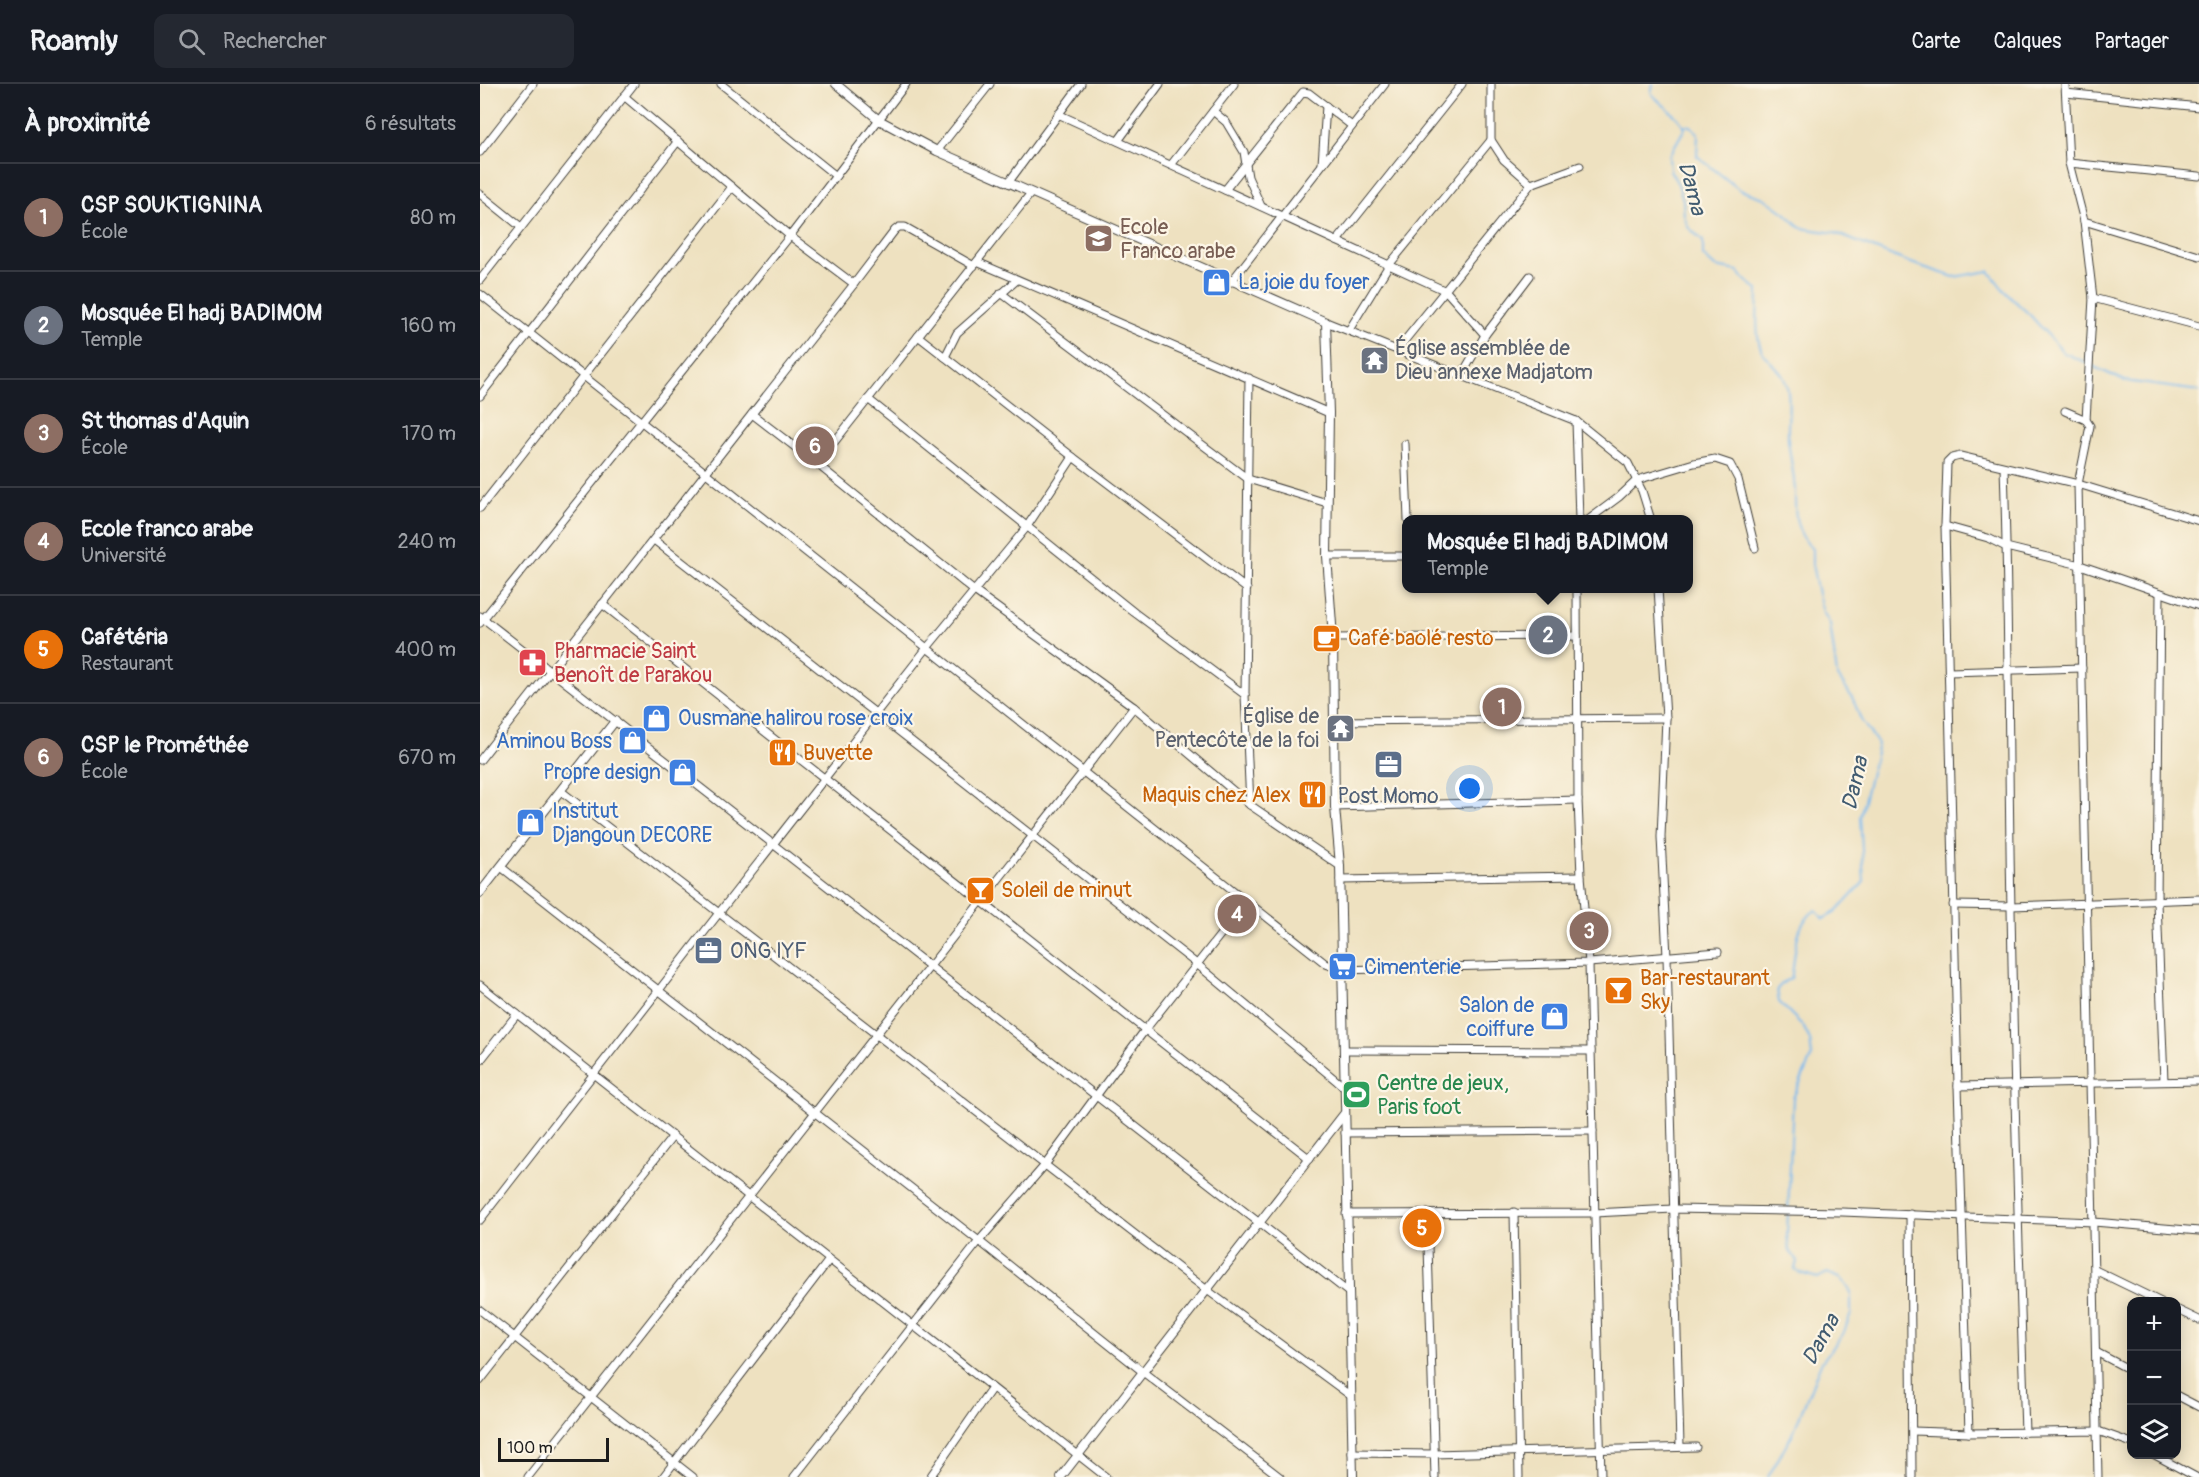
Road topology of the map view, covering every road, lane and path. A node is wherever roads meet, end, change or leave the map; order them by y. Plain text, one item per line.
1 (533, 84) edge
2 (634, 84) edge
3 (721, 84) edge
4 (836, 84) edge
5 (906, 84) edge
6 (990, 84) edge
7 (1081, 84) edge
8 (1160, 84) edge
9 (1234, 84) edge
10 (1385, 84) edge
11 (1462, 84) edge
12 (1491, 84) edge
13 (2065, 84) edge
14 (2066, 93) junction
15 (624, 96) junction
16 (1326, 106) junction
17 (2199, 107) edge
18 (1213, 111) junction
19 (1058, 114) junction
20 (879, 120) junction
21 (1352, 126) junction
22 (1491, 140) junction
23 (678, 141) junction
24 (1118, 141) junction
25 (937, 151) junction
26 (480, 152) edge
27 (1247, 162) junction
28 (2069, 163) junction
29 (1322, 164) junction
30 (1171, 165) junction
31 (1580, 166) dead end
32 (836, 176) junction
33 (2199, 177) edge
34 (1008, 183) junction
35 (1531, 184) junction
36 (732, 187) junction
37 (1225, 190) junction
38 (1031, 193) junction
39 (480, 194) edge
40 (1261, 206) junction
41 (1281, 216) junction
42 (2084, 221) junction
43 (521, 227) junction
44 (790, 236) junction
45 (1337, 241) junction
46 (2199, 256) edge
47 (975, 264) junction
48 (1389, 264) junction
49 (1530, 276) dead end
50 (480, 280) edge
51 (1017, 280) junction
52 (1231, 282) junction
53 (854, 284) junction
54 (1446, 291) junction
55 (1001, 292) junction
56 (480, 294) edge
57 (2093, 298) junction
58 (1326, 322) junction
59 (2199, 327) edge
60 (1349, 330) junction
61 (530, 333) junction
62 (1485, 335) junction
63 (918, 336) junction
64 (1397, 350) junction
65 (945, 357) junction
66 (583, 376) junction
67 (1461, 376) junction
68 (1249, 378) junction
69 (480, 396) edge
70 (868, 399) junction
71 (2065, 411) dead end
72 (1329, 413) junction
73 (752, 414) junction
74 (2086, 420) junction
75 (1576, 421) junction
76 (642, 422) junction
77 (1406, 444) dead end
78 (1073, 457) junction
79 (818, 464) junction
80 (2004, 467) junction
81 (706, 472) junction
82 (1248, 479) junction
83 (1636, 480) junction
84 (2078, 484) junction
85 (1327, 503) junction
86 (480, 508) edge
87 (1408, 515) edge
88 (1579, 515) edge
89 (1594, 515) edge
90 (1649, 515) edge
91 (2199, 522) edge
92 (1946, 526) junction
93 (1026, 528) junction
94 (654, 540) junction
95 (2006, 547) junction
96 (1755, 548) dead end
97 (1328, 556) junction
98 (1402, 556) edge
99 (2080, 565) junction
100 (1247, 589) junction
101 (973, 590) junction
102 (1577, 593) edge
103 (1658, 593) edge
104 (2160, 593) junction
105 (602, 604) junction
106 (2199, 606) edge
107 (481, 619) edge
108 (1576, 636) junction
109 (1333, 638) junction
110 (927, 648) junction
111 (2082, 668) junction
112 (2009, 669) junction
113 (550, 670) junction
114 (1949, 672) junction
115 (1245, 695) junction
116 (1134, 707) junction
117 (876, 713) junction
118 (1579, 718) junction
119 (1666, 718) junction
120 (1335, 721) junction
121 (615, 722) junction
122 (480, 760) edge
123 (1083, 772) junction
124 (824, 778) junction
125 (561, 791) junction
126 (1578, 800) junction
127 (1250, 806) junction
128 (1335, 807) junction
129 (1033, 836) junction
130 (773, 844) junction
131 (1340, 866) junction
132 (501, 867) junction
133 (1581, 876) junction
134 (1340, 880) junction
135 (480, 893) edge
136 (2199, 899) edge
137 (981, 901) junction
138 (1247, 902) junction
139 (2157, 902) junction
140 (2087, 903) junction
141 (1953, 905) junction
142 (2011, 906) junction
143 (719, 913) junction
144 (1718, 952) dead end
145 (1667, 957) junction
146 (1589, 963) junction
147 (1198, 965) junction
148 (930, 966) junction
149 (1342, 970) junction
150 (480, 985) edge
151 (658, 990) junction
152 (517, 1014) junction
153 (1145, 1030) junction
154 (876, 1034) junction
155 (1344, 1050) junction
156 (1591, 1051) junction
157 (480, 1061) edge
158 (595, 1075) junction
159 (2164, 1081) junction
160 (2199, 1081) edge
161 (2091, 1083) junction
162 (2014, 1084) junction
163 (1958, 1086) junction
164 (1344, 1088) junction
165 (1097, 1096) junction
166 (815, 1113) junction
167 (1344, 1114) junction
168 (1593, 1131) junction
169 (1345, 1133) junction
170 (673, 1137) junction
171 (1310, 1159) junction
172 (1045, 1164) junction
173 (749, 1197) junction
174 (1673, 1209) junction
175 (1514, 1212) junction
176 (1427, 1213) junction
177 (1594, 1213) junction
178 (1346, 1214) junction
179 (1910, 1214) junction
180 (1961, 1215) junction
181 (480, 1220) edge
182 (2017, 1220) junction
183 (2094, 1222) junction
184 (1260, 1223) junction
185 (2199, 1231) edge
186 (979, 1241) junction
187 (829, 1260) junction
188 (2095, 1270) junction
189 (1207, 1290) junction
190 (1348, 1292) junction
191 (2151, 1297) edge
192 (480, 1310) edge
193 (2181, 1311) edge
194 (2199, 1320) edge
195 (913, 1326) junction
196 (514, 1337) junction
197 (2096, 1352) junction
198 (2127, 1368) edge
199 (1143, 1372) junction
200 (480, 1381) edge
201 (992, 1389) junction
202 (1351, 1396) junction
203 (591, 1397) junction
204 (2181, 1398) edge
205 (2199, 1407) edge
206 (1913, 1431) junction
207 (2098, 1431) junction
208 (2025, 1432) junction
209 (1969, 1433) junction
210 (2127, 1441) edge
211 (1680, 1446) junction
212 (1696, 1447) dead end
213 (1600, 1449) junction
214 (1519, 1451) junction
215 (1352, 1453) junction
216 (1434, 1454) junction
217 (1078, 1456) junction
218 (2161, 1459) edge
219 (674, 1462) junction
220 (528, 1477) edge
221 (663, 1477) edge
222 (693, 1477) edge
223 (794, 1477) edge
224 (930, 1477) edge
225 (1061, 1477) edge
226 (1106, 1477) edge
227 (1280, 1477) edge
228 (1353, 1477) edge
229 (1435, 1477) edge
230 (1519, 1477) edge
231 (1600, 1477) edge
232 (1912, 1477) edge
233 (2098, 1477) edge
234 (2196, 1477) edge

1 - 26 street
2 - 15 street
3 - 32 street
4 - 20 street
5 - 20 street
6 - 25 street
7 - 19 street
8 - 24 street
9 - 18 street
10 - 21 street
11 - 45 street
12 - 22 street
13 - 14 street
14 - 17 street
14 - 28 street
15 - 23 street
15 - 43 street
16 - 21 street
16 - 27 street
16 - 29 street
18 - 27 street
18 - 30 street
19 - 24 street
19 - 34 street
20 - 25 street
20 - 32 street
21 - 29 street
22 - 35 street
22 - 48 street
23 - 36 street
23 - 61 street
24 - 30 street
25 - 34 street
27 - 37 street
27 - 40 street
28 - 33 street
28 - 42 street
29 - 41 street
30 - 37 street
31 - 35 street
32 - 44 street
34 - 38 street
35 - 54 street
36 - 44 street
36 - 66 street
37 - 40 street
38 - 47 street
38 - 52 street
39 - 43 street
40 - 41 street
41 - 45 street
41 - 52 street
42 - 46 street
42 - 57 street
43 - 50 street
44 - 53 street
44 - 76 street
45 - 48 street
47 - 51 street
47 - 53 street
47 - 63 street
48 - 54 street
48 - 60 street
49 - 62 street
51 - 55 street
51 - 68 street
52 - 58 street
53 - 73 street
54 - 62 street
54 - 64 street
55 - 65 street
55 - 82 street
56 - 61 street
57 - 59 street
57 - 74 street
58 - 60 street
58 - 72 street
60 - 64 street
61 - 66 street
61 - 69 street
62 - 67 street
63 - 65 street
63 - 70 street
64 - 67 street
65 - 78 street
66 - 76 street
66 - 86 street
67 - 75 street
68 - 72 street
68 - 82 street
70 - 79 street
70 - 93 street
71 - 74 street
72 - 85 street
73 - 79 street
73 - 81 street
74 - 84 street
75 - 83 street
75 - 88 street
76 - 81 street
76 - 107 street
77 - 87 street
78 - 93 street
78 - 100 street
79 - 101 street
80 - 84 street
80 - 92 street
80 - 95 street
81 - 94 street
81 - 110 street
82 - 85 street
82 - 100 street
83 - 89 street
83 - 90 street
83 - 96 street
84 - 91 street
84 - 99 street
85 - 97 street
92 - 95 street
92 - 114 street
93 - 101 street
93 - 115 street
94 - 105 street
94 - 117 street
95 - 99 street
95 - 112 street
97 - 98 street
97 - 109 street
99 - 104 street
99 - 111 street
100 - 115 street
101 - 110 street
101 - 116 street
102 - 108 street
103 - 119 street
104 - 106 street
104 - 139 street
105 - 113 street
105 - 124 street
107 - 113 street
108 - 109 street
108 - 118 street
109 - 120 street
110 - 117 street
110 - 123 street
111 - 112 street
111 - 140 street
112 - 114 street
112 - 142 street
113 - 121 street
113 - 122 street
114 - 141 street
115 - 127 street
116 - 123 street
116 - 127 street
117 - 124 street
117 - 129 street
118 - 119 street
118 - 120 street
118 - 126 street
119 - 145 street
120 - 128 street
121 - 125 street
121 - 130 street
123 - 129 street
123 - 138 street
124 - 130 street
124 - 137 street
125 - 132 street
125 - 143 street
126 - 128 street
126 - 133 street
127 - 131 street
128 - 131 street
129 - 137 street
129 - 147 street
130 - 143 street
130 - 148 street
131 - 134 street
132 - 135 street
132 - 151 street
133 - 134 street
133 - 146 street
134 - 149 street
136 - 139 street
137 - 148 street
137 - 153 street
138 - 147 street
138 - 149 street
139 - 140 street
139 - 159 street
140 - 142 street
140 - 161 street
141 - 142 street
141 - 163 street
142 - 162 street
143 - 151 street
143 - 154 street
144 - 145 street
145 - 146 street
145 - 174 street
146 - 149 street
146 - 156 street
147 - 153 street
147 - 164 street
148 - 154 street
148 - 165 street
149 - 155 street
150 - 152 street
151 - 158 street
151 - 166 street
152 - 157 street
152 - 158 street
153 - 165 street
153 - 171 street
154 - 166 street
154 - 172 street
155 - 156 street
155 - 164 street
156 - 168 street
158 - 170 street
158 - 181 street
159 - 160 street
159 - 161 street
161 - 162 street
161 - 183 street
162 - 163 street
162 - 182 street
163 - 180 street
164 - 167 street
165 - 172 street
165 - 184 street
166 - 173 street
166 - 186 street
167 - 169 street
167 - 171 street
168 - 169 street
168 - 177 street
169 - 178 street
170 - 173 street
170 - 196 street
171 - 184 street
172 - 186 street
172 - 189 street
173 - 187 street
173 - 203 street
174 - 177 street
174 - 179 street
174 - 211 street
175 - 176 street
175 - 177 street
175 - 214 street
176 - 178 street
176 - 216 street
177 - 213 street
178 - 190 street
179 - 180 street
179 - 206 street
180 - 182 street
180 - 209 street
182 - 183 street
182 - 208 street
183 - 185 street
183 - 188 street
184 - 189 street
184 - 190 street
186 - 195 street
186 - 199 street
187 - 195 street
187 - 219 street
188 - 191 street
188 - 197 street
189 - 199 street
189 - 202 street
190 - 202 street
192 - 196 street
193 - 194 street
195 - 201 street
195 - 223 street
196 - 200 street
196 - 203 street
197 - 198 street
197 - 207 street
199 - 217 street
199 - 227 street
201 - 217 street
201 - 224 street
202 - 215 street
203 - 219 street
203 - 220 street
204 - 205 street
206 - 209 street
206 - 232 street
207 - 208 street
207 - 210 street
207 - 233 street
208 - 209 street
211 - 212 street
211 - 213 street
213 - 214 street
213 - 231 street
214 - 216 street
214 - 230 street
215 - 216 street
215 - 228 street
216 - 229 street
217 - 225 street
217 - 226 street
218 - 234 street
219 - 221 street
219 - 222 street

